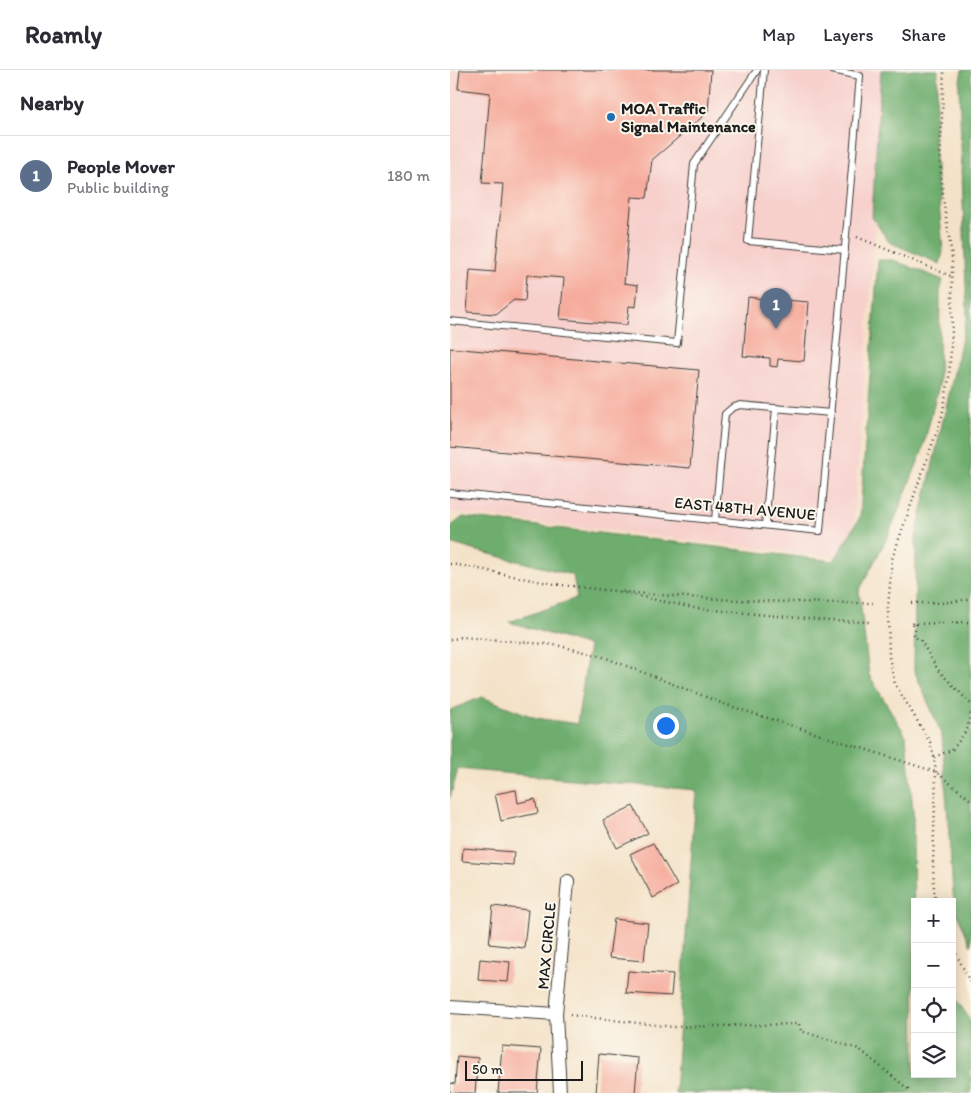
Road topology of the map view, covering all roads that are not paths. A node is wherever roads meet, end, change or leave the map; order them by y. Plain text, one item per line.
1 (757, 70) edge
2 (764, 70) edge
3 (832, 70) edge
4 (845, 250) junction
5 (450, 321) edge
6 (776, 408) junction
7 (831, 413) junction
8 (450, 493) edge
9 (714, 520) junction
10 (765, 525) junction
11 (568, 881) dead end
12 (450, 1007) edge
13 (556, 1014) junction
14 (560, 1093) edge

1 - 5 lane
2 - 4 lane
3 - 4 lane, EAST 48TH AVENUE
4 - 7 lane, EAST 48TH AVENUE
6 - 7 lane
6 - 9 lane
6 - 10 lane
7 - 10 lane, EAST 48TH AVENUE
8 - 9 lane, EAST 48TH AVENUE
9 - 10 lane, EAST 48TH AVENUE
11 - 13 street, MAX CIRCLE
12 - 13 street
13 - 14 street, MAX CIRCLE

